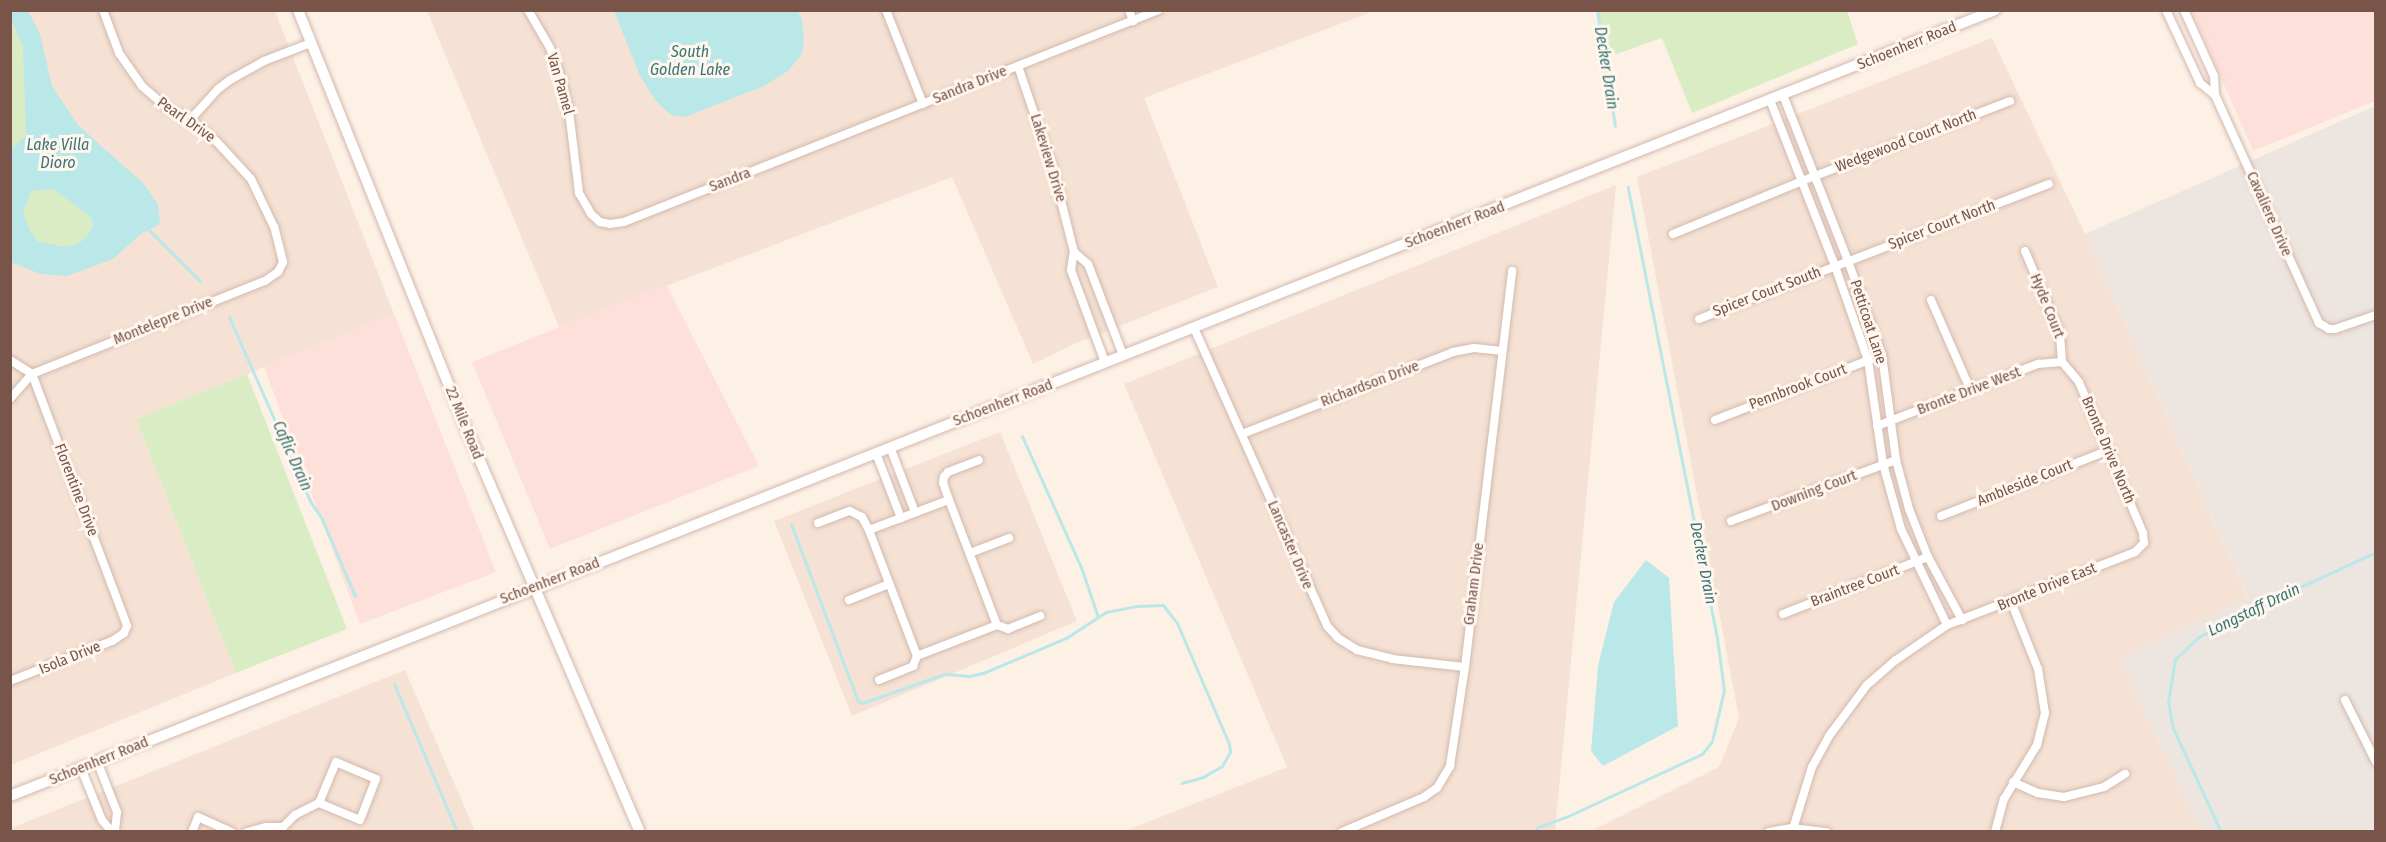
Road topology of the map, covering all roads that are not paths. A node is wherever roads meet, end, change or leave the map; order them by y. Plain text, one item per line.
1 (103, 10) edge
2 (298, 10) edge
3 (528, 10) edge
4 (886, 10) edge
5 (1129, 10) edge
6 (1159, 10) edge
7 (1995, 10) edge
8 (2166, 10) edge
9 (2184, 10) edge
10 (1133, 21) junction
11 (311, 43) junction
12 (1018, 66) junction
13 (1783, 95) junction
14 (2215, 95) junction
15 (1770, 100) junction
16 (2010, 101) dead end
17 (923, 104) junction
18 (190, 120) junction
19 (574, 162) joint
20 (1815, 176) junction
21 (1802, 181) junction
22 (2049, 184) dead end
23 (274, 227) joint
24 (1673, 234) dead end
25 (2025, 251) dead end
26 (1074, 252) junction
27 (1848, 261) junction
28 (1835, 266) junction
29 (1512, 271) dead end
30 (1931, 300) dead end
31 (2376, 315) edge
32 (1699, 319) dead end
33 (1194, 328) junction
34 (1501, 351) junction
35 (1881, 355) junction
36 (1123, 356) junction
37 (10, 360) edge
38 (1868, 360) junction
39 (1105, 362) junction
40 (2062, 362) junction
41 (32, 374) junction
42 (1971, 392) junction
43 (10, 399) edge
44 (1715, 420) dead end
45 (1891, 421) junction
46 (1877, 426) junction
47 (1242, 434) junction
48 (890, 447) junction
49 (2109, 450) junction
50 (876, 453) junction
51 (979, 460) dead end
52 (1896, 460) junction
53 (1883, 464) junction
54 (949, 500) junction
55 (915, 512) junction
56 (1941, 516) dead end
57 (901, 518) junction
58 (1731, 521) dead end
59 (818, 523) dead end
60 (869, 531) junction
61 (1009, 537) dead end
62 (2144, 543) joint
63 (970, 554) junction
64 (1928, 557) junction
65 (1914, 562) junction
66 (889, 584) junction
67 (533, 587) junction
68 (849, 600) dead end
69 (2011, 601) junction
70 (1783, 614) dead end
71 (1040, 616) dead end
72 (1962, 620) junction
73 (997, 625) junction
74 (1947, 625) junction
75 (126, 630) joint
76 (917, 656) junction
77 (1465, 667) junction
78 (879, 680) dead end
79 (10, 681) edge
80 (2345, 700) dead end
81 (97, 761) junction
82 (2376, 762) edge
83 (81, 768) junction
84 (2125, 774) dead end
85 (2013, 782) junction
86 (10, 796) edge
87 (319, 803) junction
88 (284, 830) edge
89 (1792, 830) edge
90 (113, 831) edge
91 (192, 831) edge
92 (232, 831) edge
93 (248, 831) edge
94 (640, 831) edge
95 (1342, 831) edge
96 (1769, 831) edge
97 (1827, 831) edge
98 (1995, 831) edge

1 - 18 street, Pearl Drive
2 - 11 street, 22 Mile Road
3 - 19 street, Van Pamel
4 - 17 street
5 - 10 street
6 - 10 street
7 - 13 street, Schoenherr Road
8 - 14 street, Cavaliere Drive
9 - 14 street, Cavaliere Drive
10 - 12 street
11 - 18 street
11 - 67 street, 22 Mile Road
12 - 17 street, Sandra Drive
12 - 26 street, Lakeview Drive
13 - 15 street, Schoenherr Road
13 - 20 street, Petticoat Lane
14 - 31 street, Cavaliere Drive
15 - 21 street, Petticoat Lane
15 - 33 street, Schoenherr Road
16 - 20 street, Wedgewood Court North
17 - 19 street, Sandra
18 - 23 street, Pearl Drive
20 - 21 street, Wedgewood Court North
20 - 27 street, Petticoat Lane
21 - 24 street, Wedgewood Court North
21 - 28 street, Petticoat Lane
22 - 27 street, Spicer Court North
23 - 41 street, Montelepre Drive
25 - 40 street, Hyde Court
26 - 36 street, Lakeview Drive
26 - 39 street, Lakeview Drive
27 - 28 street, Spicer Court North
27 - 35 street, Petticoat Lane
28 - 32 street, Spicer Court South
28 - 38 street, Petticoat Lane
29 - 34 street, Graham Drive
30 - 42 street
33 - 36 street, Schoenherr Road
33 - 47 street, Lancaster Drive
34 - 47 street, Richardson Drive
34 - 77 street, Graham Drive
35 - 38 street, Pennbrook Court
35 - 45 street, Petticoat Lane
36 - 39 street, Schoenherr Road
37 - 41 street
38 - 44 street, Pennbrook Court
38 - 46 street, Petticoat Lane
39 - 48 street, Schoenherr Road
40 - 42 street, Bronte Drive West
40 - 49 street, Bronte Drive North
41 - 43 street, Montelepre Drive
41 - 75 street, Florentine Drive
42 - 45 street, Bronte Drive West
45 - 46 street, Bronte Drive West
45 - 52 street, Petticoat Lane
46 - 53 street, Petticoat Lane
47 - 77 street, Lancaster Drive
48 - 50 street, Schoenherr Road
48 - 55 street
49 - 56 street, Ambleside Court
49 - 62 street, Bronte Drive North
50 - 57 street
50 - 67 street, Schoenherr Road
51 - 54 street
52 - 53 street, Downing Court
52 - 64 street, Petticoat Lane
53 - 58 street, Downing Court
53 - 65 street, Petticoat Lane
54 - 55 street
54 - 63 street
55 - 57 street
57 - 60 street
59 - 60 street
60 - 66 street
61 - 63 street
62 - 69 street, Bronte Drive East
63 - 73 street
64 - 65 street, Braintree Court
64 - 72 street, Petticoat Lane
65 - 70 street, Braintree Court
65 - 74 street, Petticoat Lane
66 - 68 street
66 - 76 street
67 - 81 street, Schoenherr Road
67 - 94 street, 22 Mile Road
69 - 72 street, Bronte Drive East
69 - 85 street
71 - 73 street
72 - 74 street, Bronte Drive East
73 - 76 street
74 - 89 street, Bronte Drive East
75 - 79 street, Isola Drive
76 - 78 street
77 - 95 street, Graham Drive
80 - 82 street
81 - 83 street, Schoenherr Road
81 - 90 street
83 - 86 street, Schoenherr Road
83 - 90 street
84 - 85 street
85 - 98 street
87 - 87 street
87 - 88 street
88 - 93 street
89 - 96 street
89 - 97 street
91 - 92 street

